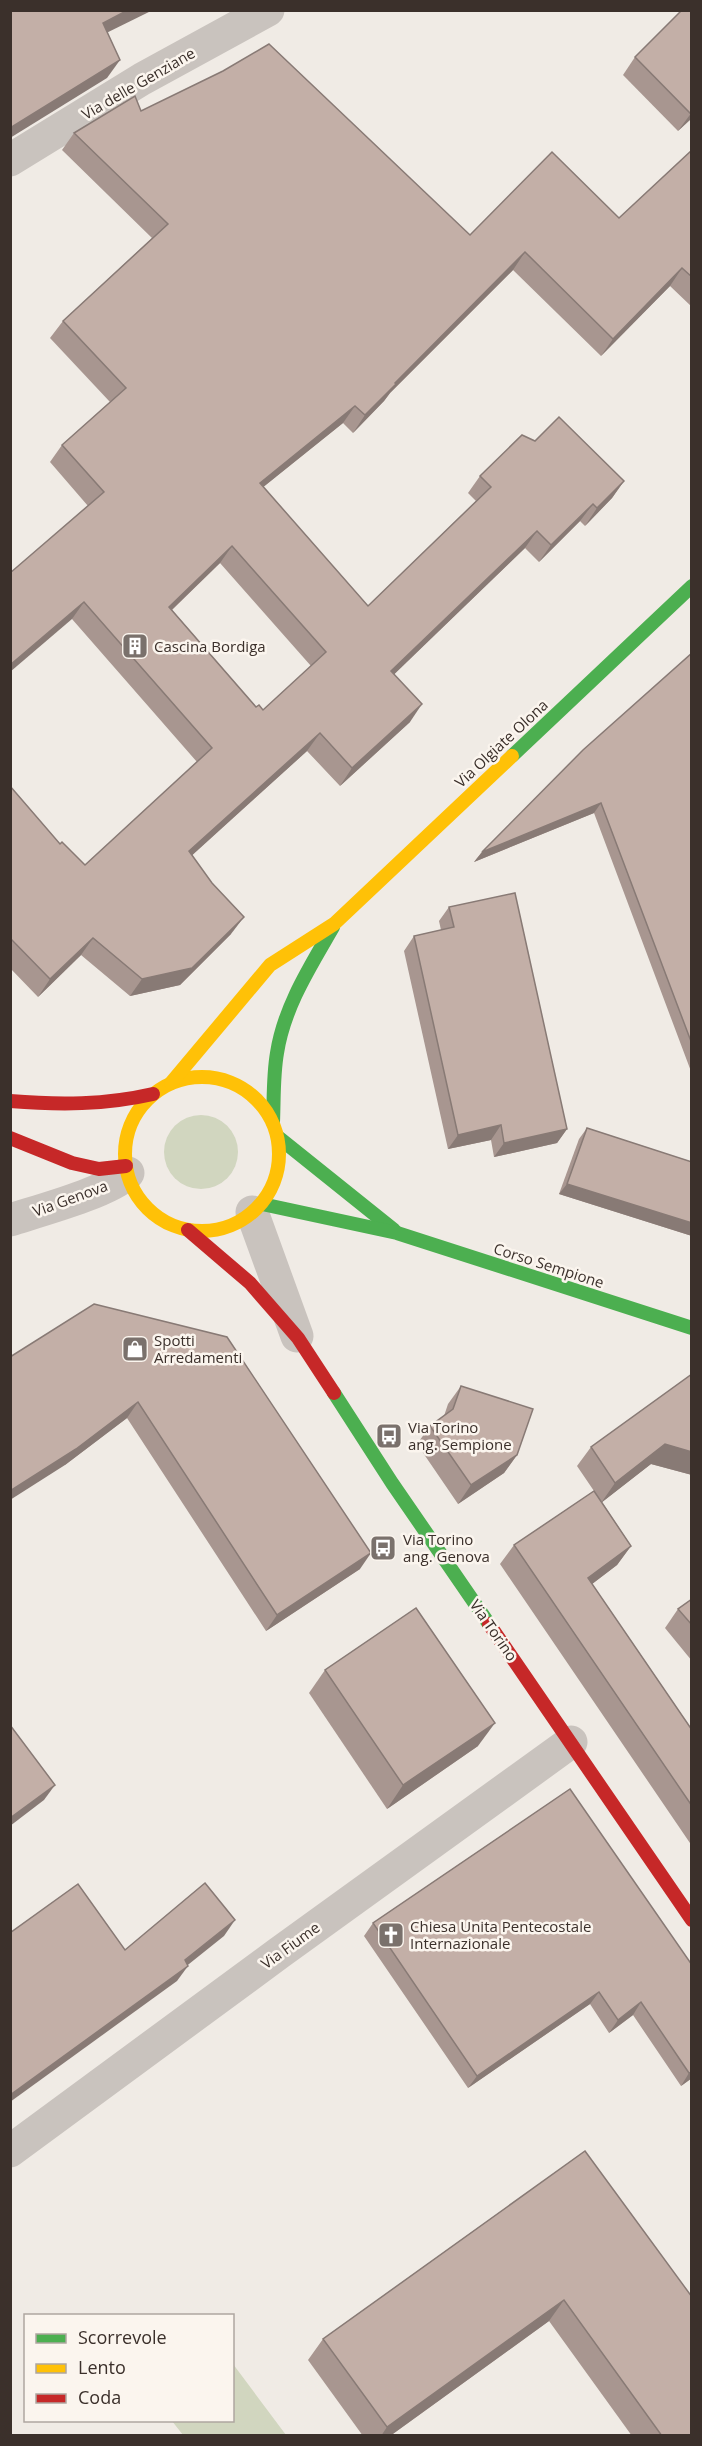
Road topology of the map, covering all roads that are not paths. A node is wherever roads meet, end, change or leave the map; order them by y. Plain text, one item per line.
1 (268, 10) edge
2 (10, 160) edge
3 (692, 586) edge
4 (334, 924) junction
5 (171, 1083) junction
6 (153, 1094) junction
7 (10, 1101) edge
8 (273, 1122) junction
9 (10, 1137) edge
10 (278, 1137) junction
11 (127, 1169) junction
12 (257, 1208) junction
13 (10, 1220) edge
14 (188, 1230) junction
15 (397, 1233) junction
16 (692, 1328) edge
17 (298, 1338) junction
18 (571, 1742) junction
19 (692, 1920) edge
20 (10, 2151) edge

1 - 2 street, Via delle Genziane
3 - 4 street, Via Olgiate Olona
4 - 5 street, Via Olgiate Olona
4 - 8 street, Via Olgiate Olona
5 - 6 street
5 - 8 street
6 - 7 street
6 - 11 street
8 - 10 street
9 - 11 street
10 - 12 street
10 - 15 street, Corso Sempione
11 - 13 street, Via Genova
11 - 14 street
12 - 14 street
12 - 15 street, Corso Sempione
12 - 17 street, Via Torino
14 - 17 street, Via Torino
15 - 16 street, Corso Sempione
17 - 18 street, Via Torino
18 - 19 street, Via Torino
18 - 20 street, Via Fiume

